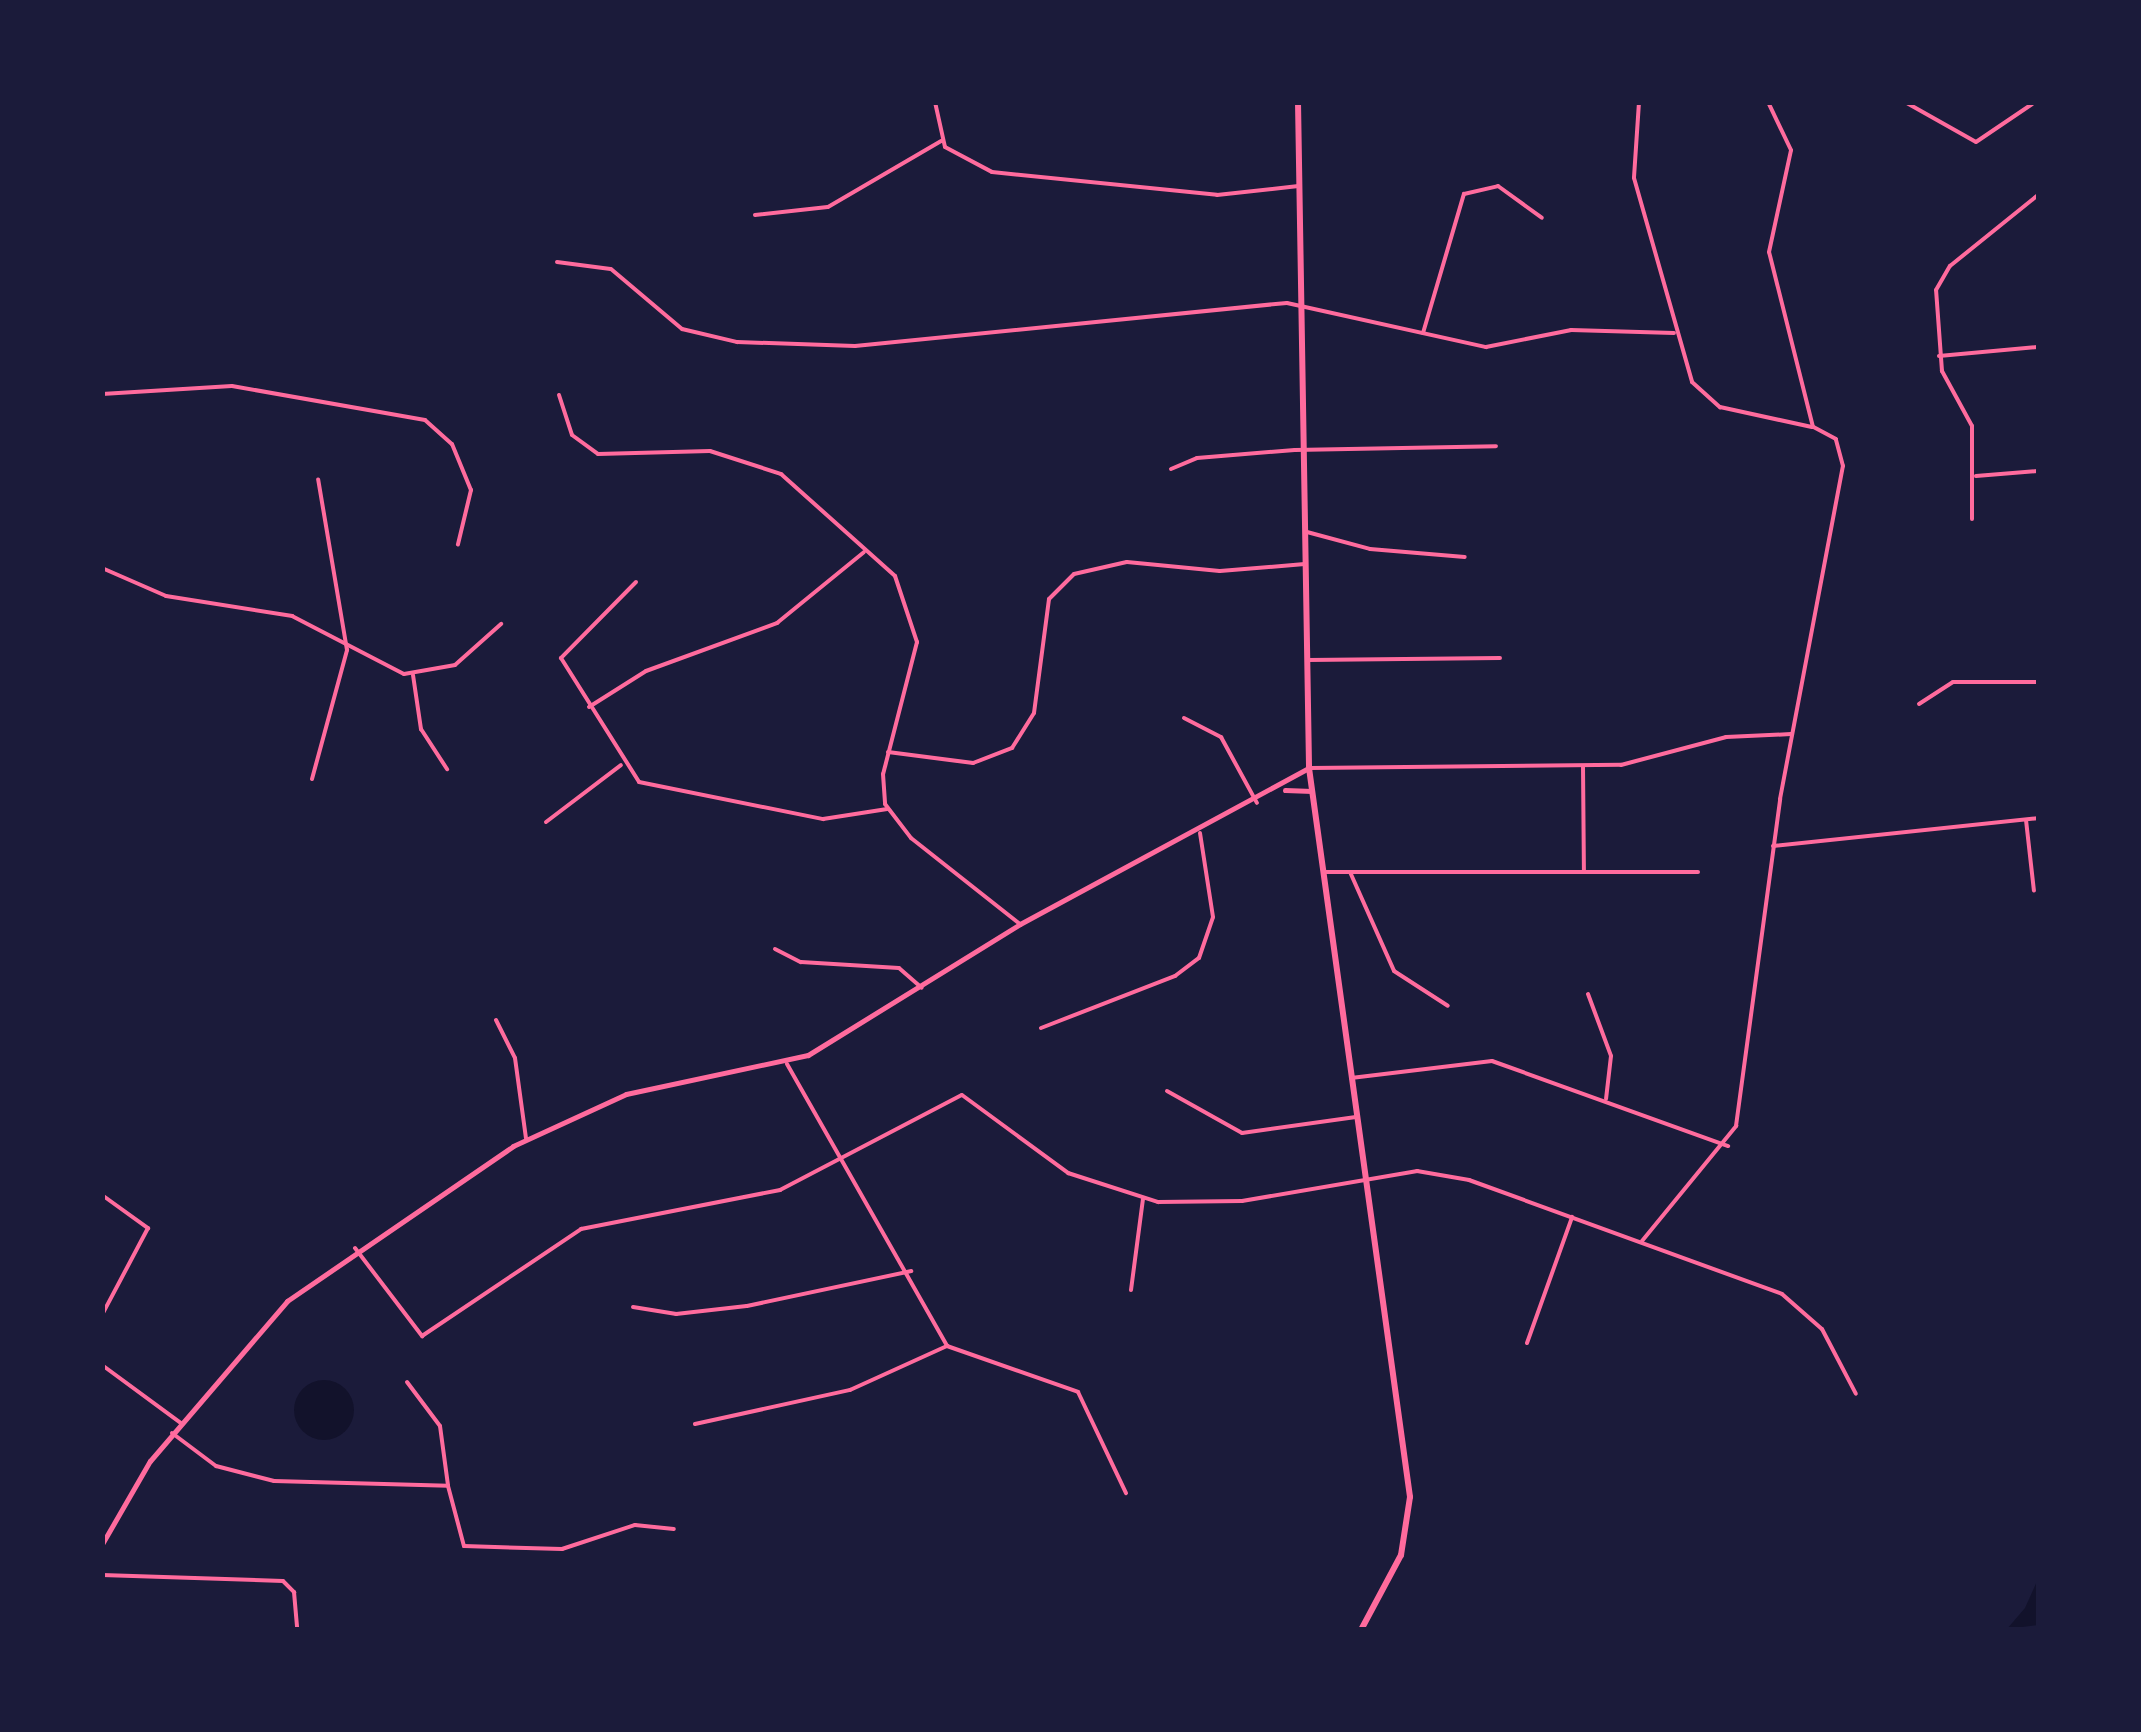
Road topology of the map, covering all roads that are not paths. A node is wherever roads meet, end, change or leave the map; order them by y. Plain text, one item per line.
1 (935, 102) edge
2 (1298, 102) edge
3 (1639, 102) edge
4 (1768, 102) edge
5 (1905, 102) edge
6 (2035, 102) edge
7 (941, 140) junction
8 (1302, 186) junction
9 (2038, 195) edge
10 (2032, 200) junction
11 (2038, 208) edge
12 (755, 215) dead end
13 (1542, 218) dead end
14 (557, 262) dead end
15 (1304, 306) junction
16 (1423, 333) junction
17 (1674, 333) junction
18 (2038, 347) edge
19 (1939, 356) junction
20 (102, 394) edge
21 (559, 395) dead end
22 (1813, 427) junction
23 (1496, 446) dead end
24 (1307, 450) junction
25 (1171, 469) dead end
26 (2038, 471) edge
27 (1976, 476) junction
28 (318, 479) dead end
29 (1972, 519) dead end
30 (1307, 532) junction
31 (458, 544) dead end
32 (864, 552) junction
33 (1465, 557) dead end
34 (1307, 564) junction
35 (102, 568) edge
36 (636, 582) dead end
37 (501, 624) dead end
38 (347, 650) junction
39 (1500, 658) dead end
40 (1308, 660) junction
41 (413, 674) junction
42 (2038, 682) edge
43 (1919, 704) dead end
44 (589, 707) junction
45 (1184, 718) dead end
46 (1791, 734) junction
47 (888, 752) junction
48 (623, 764) junction
49 (1583, 766) junction
50 (1309, 768) junction
51 (448, 769) dead end
52 (312, 779) dead end
53 (1282, 790) junction
54 (1312, 791) junction
55 (1257, 803) junction
56 (887, 809) junction
57 (2038, 818) edge
58 (2026, 820) junction
59 (546, 822) dead end
60 (1200, 833) junction
61 (1773, 846) junction
62 (1323, 872) junction
63 (1350, 872) junction
64 (1584, 872) junction
65 (1698, 872) dead end
66 (2034, 891) dead end
67 (1020, 924) junction
68 (775, 949) dead end
69 (922, 988) junction
70 (1588, 994) dead end
71 (1448, 1006) dead end
72 (496, 1020) dead end
73 (1041, 1028) dead end
74 (787, 1064) junction
75 (1351, 1078) junction
76 (1167, 1091) dead end
77 (1606, 1100) junction
78 (1356, 1117) junction
79 (526, 1138) junction
80 (1728, 1146) junction
81 (844, 1158) junction
82 (1364, 1180) junction
83 (102, 1196) edge
84 (1143, 1199) junction
85 (1572, 1217) junction
86 (1642, 1241) junction
87 (355, 1248) junction
88 (912, 1271) junction
89 (1131, 1290) dead end
90 (633, 1306) dead end
91 (102, 1315) edge
92 (1526, 1342) dead end
93 (947, 1346) junction
94 (102, 1365) edge
95 (408, 1382) dead end
96 (1856, 1394) dead end
97 (181, 1422) junction
98 (695, 1424) dead end
99 (172, 1434) junction
100 (448, 1486) junction
101 (1126, 1493) dead end
102 (674, 1530) dead end
103 (102, 1544) edge
104 (102, 1575) edge
105 (297, 1630) edge
106 (1361, 1630) edge

1 - 7 street
2 - 8 main road
3 - 17 street
4 - 22 street
5 - 6 street
7 - 8 street
7 - 12 street
8 - 15 main road
9 - 10 street
10 - 11 street
10 - 19 street
13 - 16 street
14 - 15 street
15 - 16 street
15 - 24 main road
16 - 17 street
17 - 22 street
18 - 19 street
19 - 27 street
20 - 31 street
21 - 32 street
22 - 46 street
23 - 24 street
24 - 25 street
24 - 30 main road
26 - 27 street
27 - 29 street
28 - 38 street
30 - 33 street
30 - 34 main road
32 - 44 street
32 - 47 street
34 - 40 main road
34 - 47 street
35 - 38 street
36 - 44 street
37 - 41 street
38 - 41 street
38 - 52 street
39 - 40 street
40 - 50 main road
41 - 51 street
42 - 43 street
44 - 48 street
45 - 55 street
46 - 49 street
46 - 61 street
47 - 56 street
48 - 56 street
48 - 59 street
49 - 50 street
49 - 64 street
50 - 53 street
50 - 54 main road
53 - 54 street
53 - 55 street
54 - 62 main road
55 - 60 street
56 - 67 street
57 - 58 street
58 - 61 street
58 - 66 street
60 - 67 street
60 - 73 street
61 - 80 street
62 - 63 street
62 - 75 main road
63 - 64 street
63 - 71 street
64 - 65 street
67 - 69 street
68 - 69 street
69 - 74 street
70 - 77 street
72 - 79 street
74 - 79 street
74 - 81 street
75 - 77 street
75 - 78 main road
76 - 78 street
77 - 80 street
78 - 82 main road
79 - 87 street
80 - 86 street
81 - 84 street
81 - 87 street
81 - 88 street
82 - 84 street
82 - 85 street
82 - 106 main road
83 - 91 street
84 - 89 street
85 - 86 street
85 - 92 street
86 - 96 street
87 - 97 street
88 - 90 street
88 - 93 street
93 - 98 street
93 - 101 street
94 - 97 street
95 - 100 street
97 - 99 street
99 - 100 street
99 - 103 street
100 - 102 street
104 - 105 street

